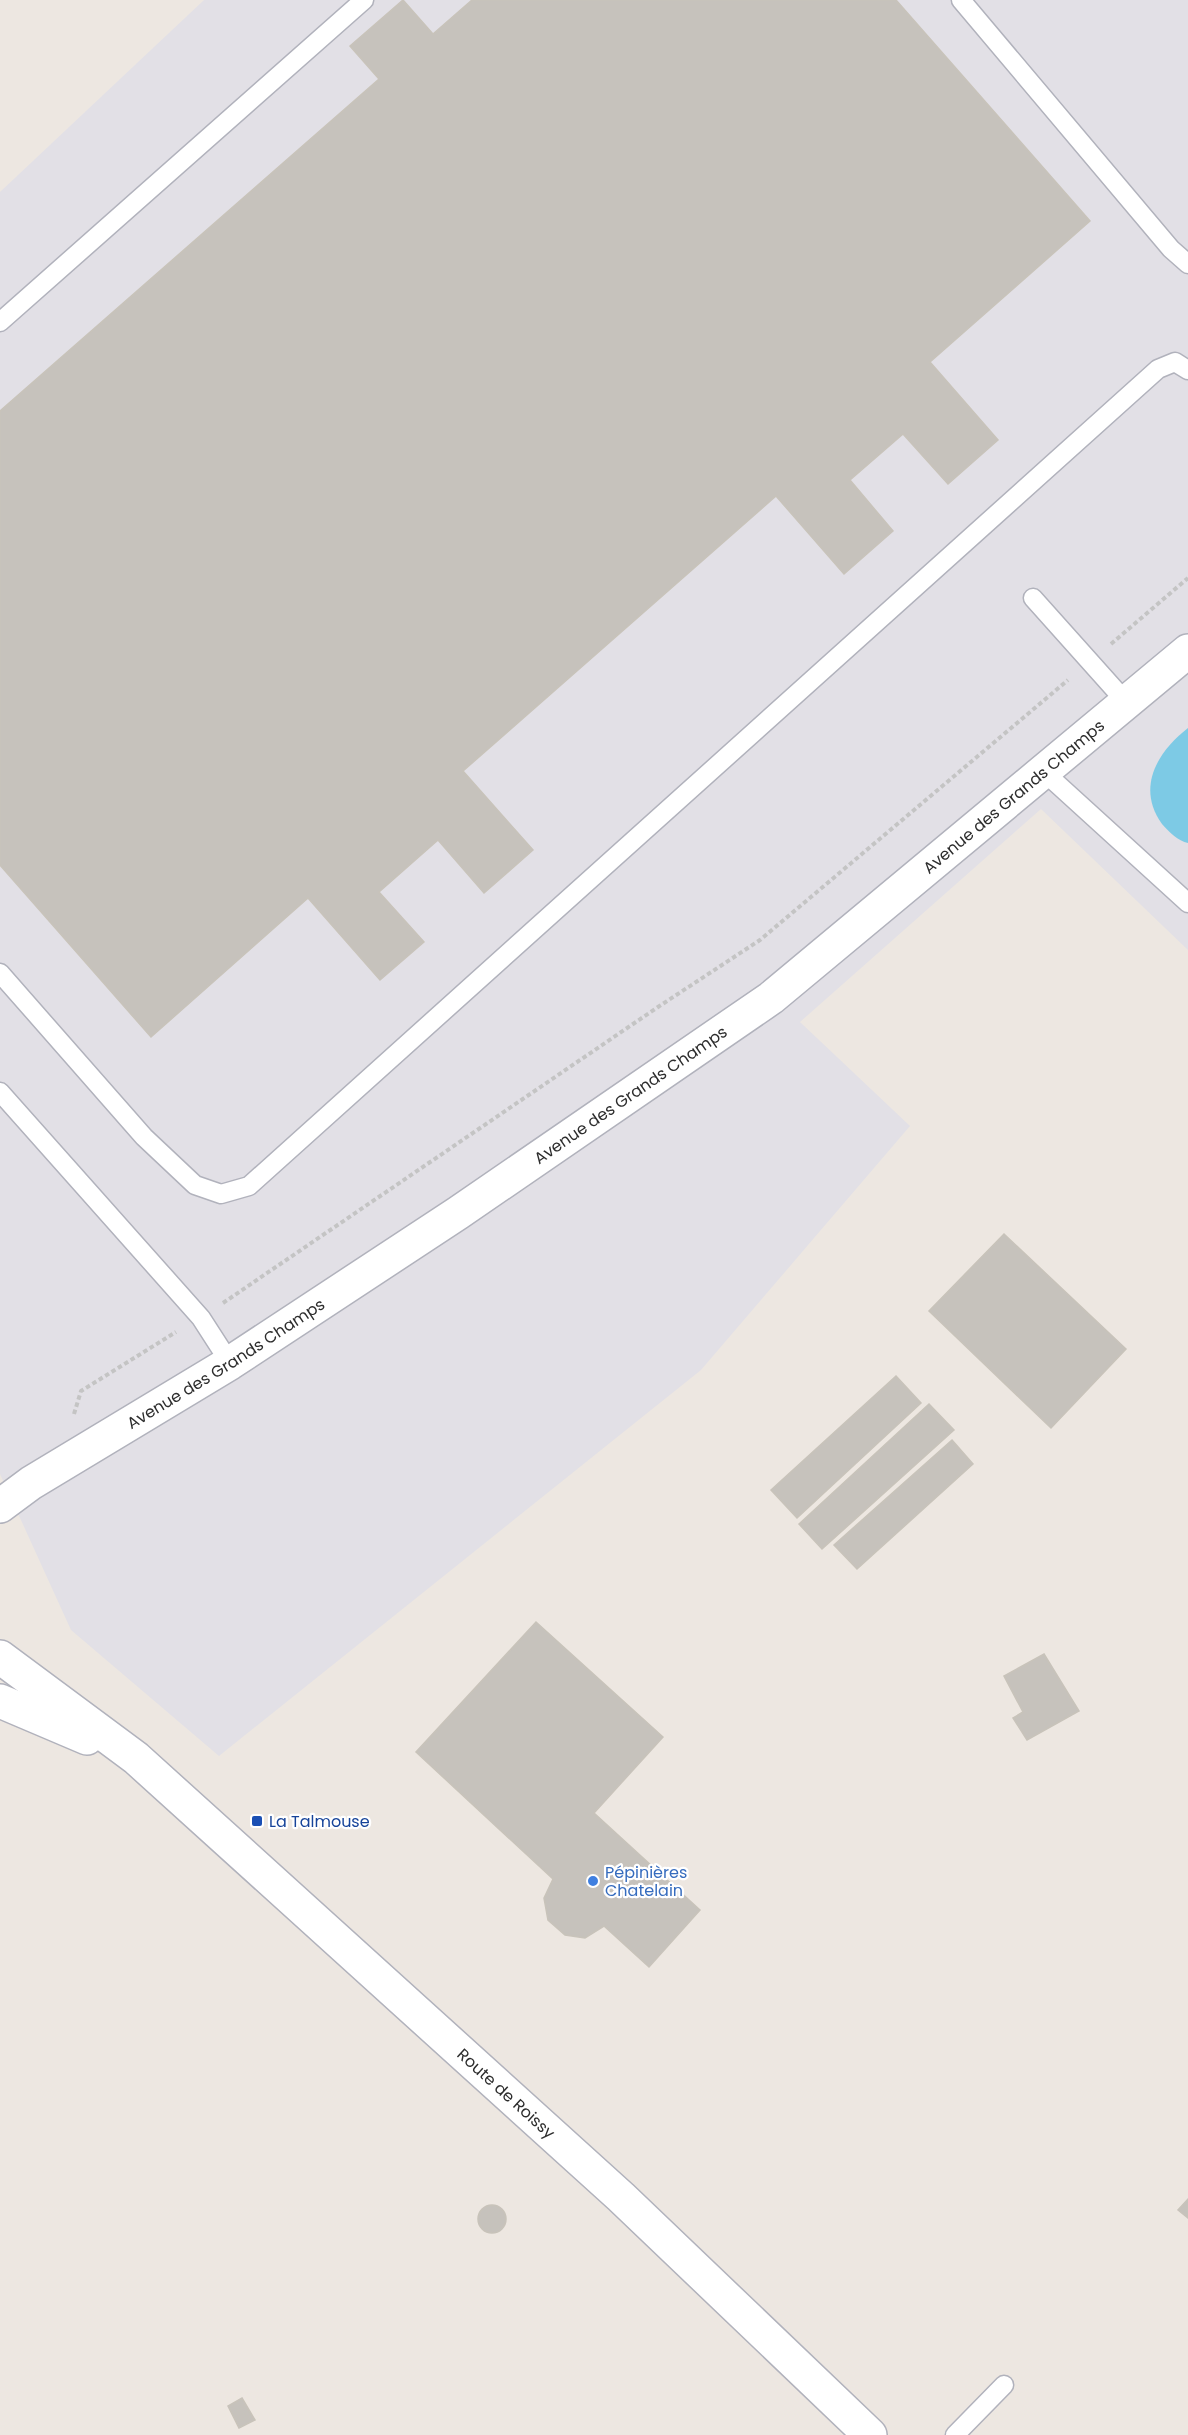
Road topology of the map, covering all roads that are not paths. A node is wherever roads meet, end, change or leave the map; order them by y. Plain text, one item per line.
1 (364, 0) edge
2 (961, 0) edge
3 (1188, 264) edge
4 (0, 322) edge
5 (1188, 370) edge
6 (1033, 598) dead end
7 (1188, 651) edge
8 (1126, 702) junction
9 (1043, 771) junction
10 (1188, 903) edge
11 (0, 974) edge
12 (0, 1092) edge
13 (230, 1363) junction
14 (16, 1482) edge
15 (0, 1506) edge
16 (0, 1658) edge
17 (0, 1701) edge
18 (136, 1758) junction
19 (1004, 2385) dead end
20 (870, 2435) edge
21 (956, 2435) edge

1 - 4 lane
2 - 3 lane
5 - 11 lane
6 - 8 lane
7 - 8 main road, Avenue des Grands Champs
8 - 9 main road, Avenue des Grands Champs
9 - 10 lane
9 - 13 main road, Avenue des Grands Champs
12 - 13 lane
13 - 14 main road, Avenue des Grands Champs
14 - 15 main road, Avenue des Grands Champs
16 - 18 main road
17 - 18 main road
18 - 20 main road, Route de Roissy
19 - 21 lane

